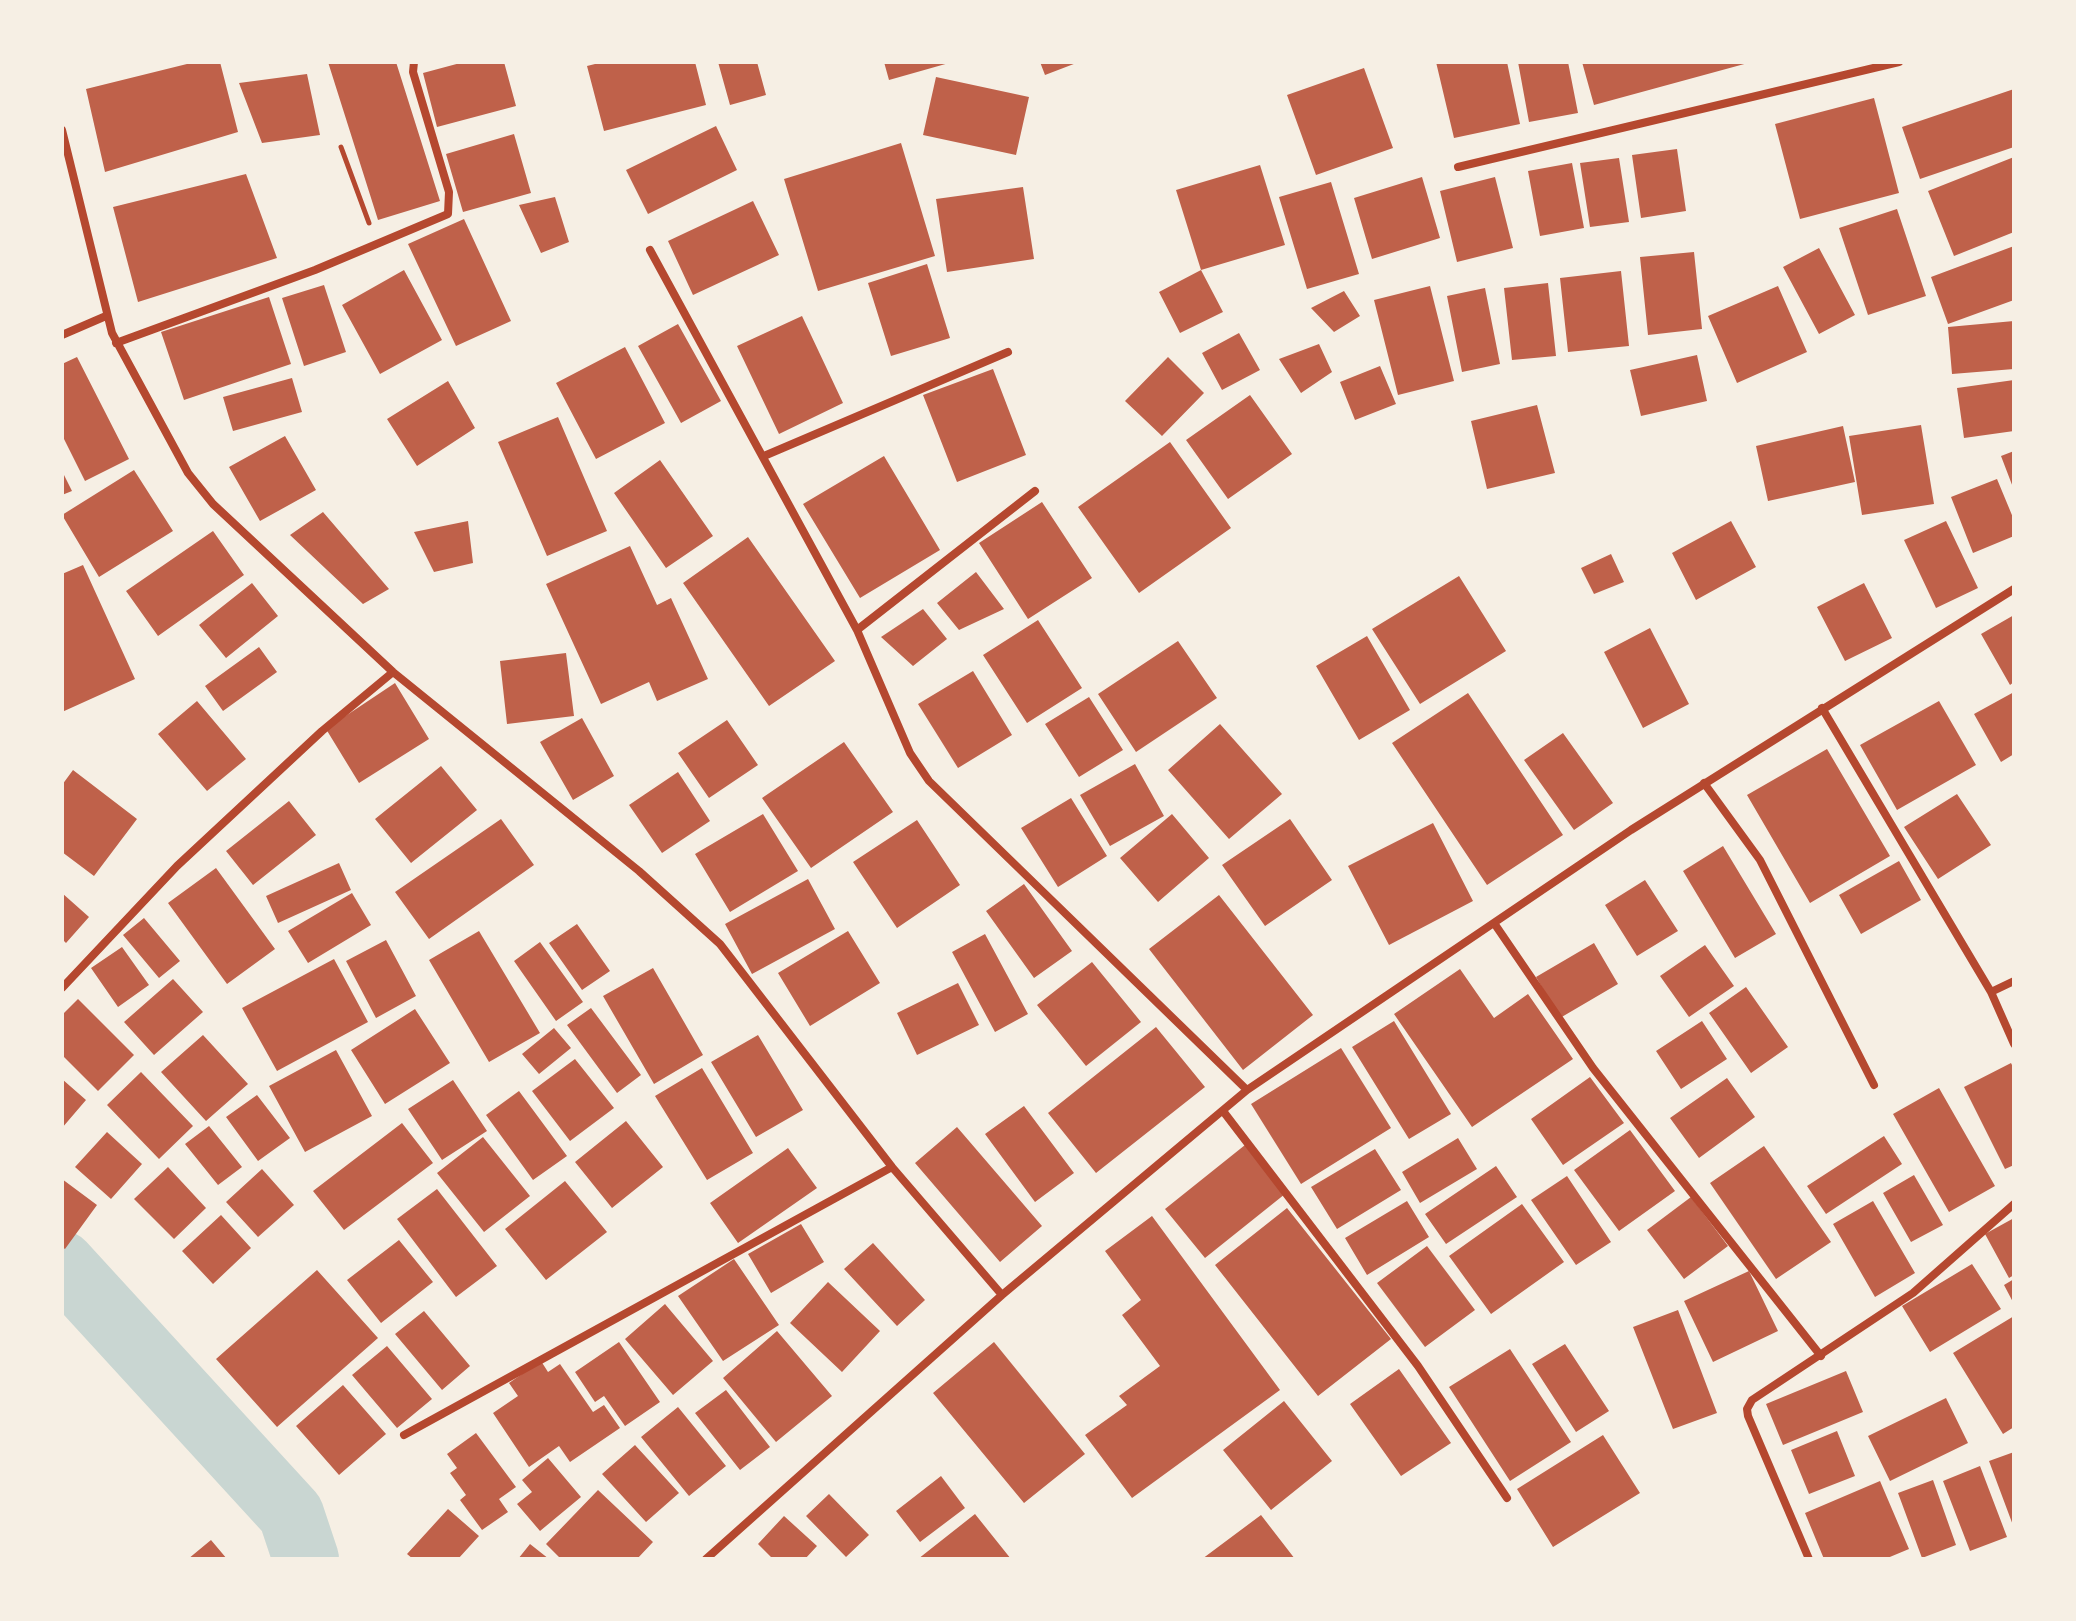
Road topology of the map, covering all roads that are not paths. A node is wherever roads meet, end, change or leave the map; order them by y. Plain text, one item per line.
1 (414, 62) edge
2 (1899, 62) edge
3 (62, 130) edge
4 (1458, 167) dead end
5 (650, 250) dead end
6 (106, 316) junction
7 (62, 335) edge
8 (116, 343) junction
9 (1008, 352) dead end
10 (764, 456) junction
11 (1035, 491) dead end
12 (2014, 589) edge
13 (857, 630) junction
14 (393, 672) junction
15 (1822, 708) junction
16 (1704, 783) junction
17 (1494, 923) junction
18 (2014, 981) edge
19 (62, 988) edge
20 (1991, 992) junction
21 (2014, 1044) edge
22 (1874, 1085) dead end
23 (1247, 1090) junction
24 (1223, 1111) junction
25 (892, 1167) junction
26 (2014, 1204) edge
27 (1002, 1295) junction
28 (1821, 1356) junction
29 (404, 1435) dead end
30 (1507, 1498) dead end
31 (706, 1559) edge
32 (1809, 1559) edge

1 - 8 street
2 - 4 street
3 - 6 street
5 - 10 street
6 - 7 street
6 - 8 street
8 - 14 street
9 - 10 street
10 - 13 street
11 - 13 street
12 - 15 street
13 - 23 street
14 - 19 street
14 - 25 street
15 - 16 street
15 - 20 street
16 - 17 street
16 - 22 street
17 - 23 street
17 - 28 street
18 - 20 street
20 - 21 street
23 - 24 street
24 - 27 street
24 - 30 street
25 - 27 street
25 - 29 street
26 - 28 street
27 - 31 street
28 - 32 street

